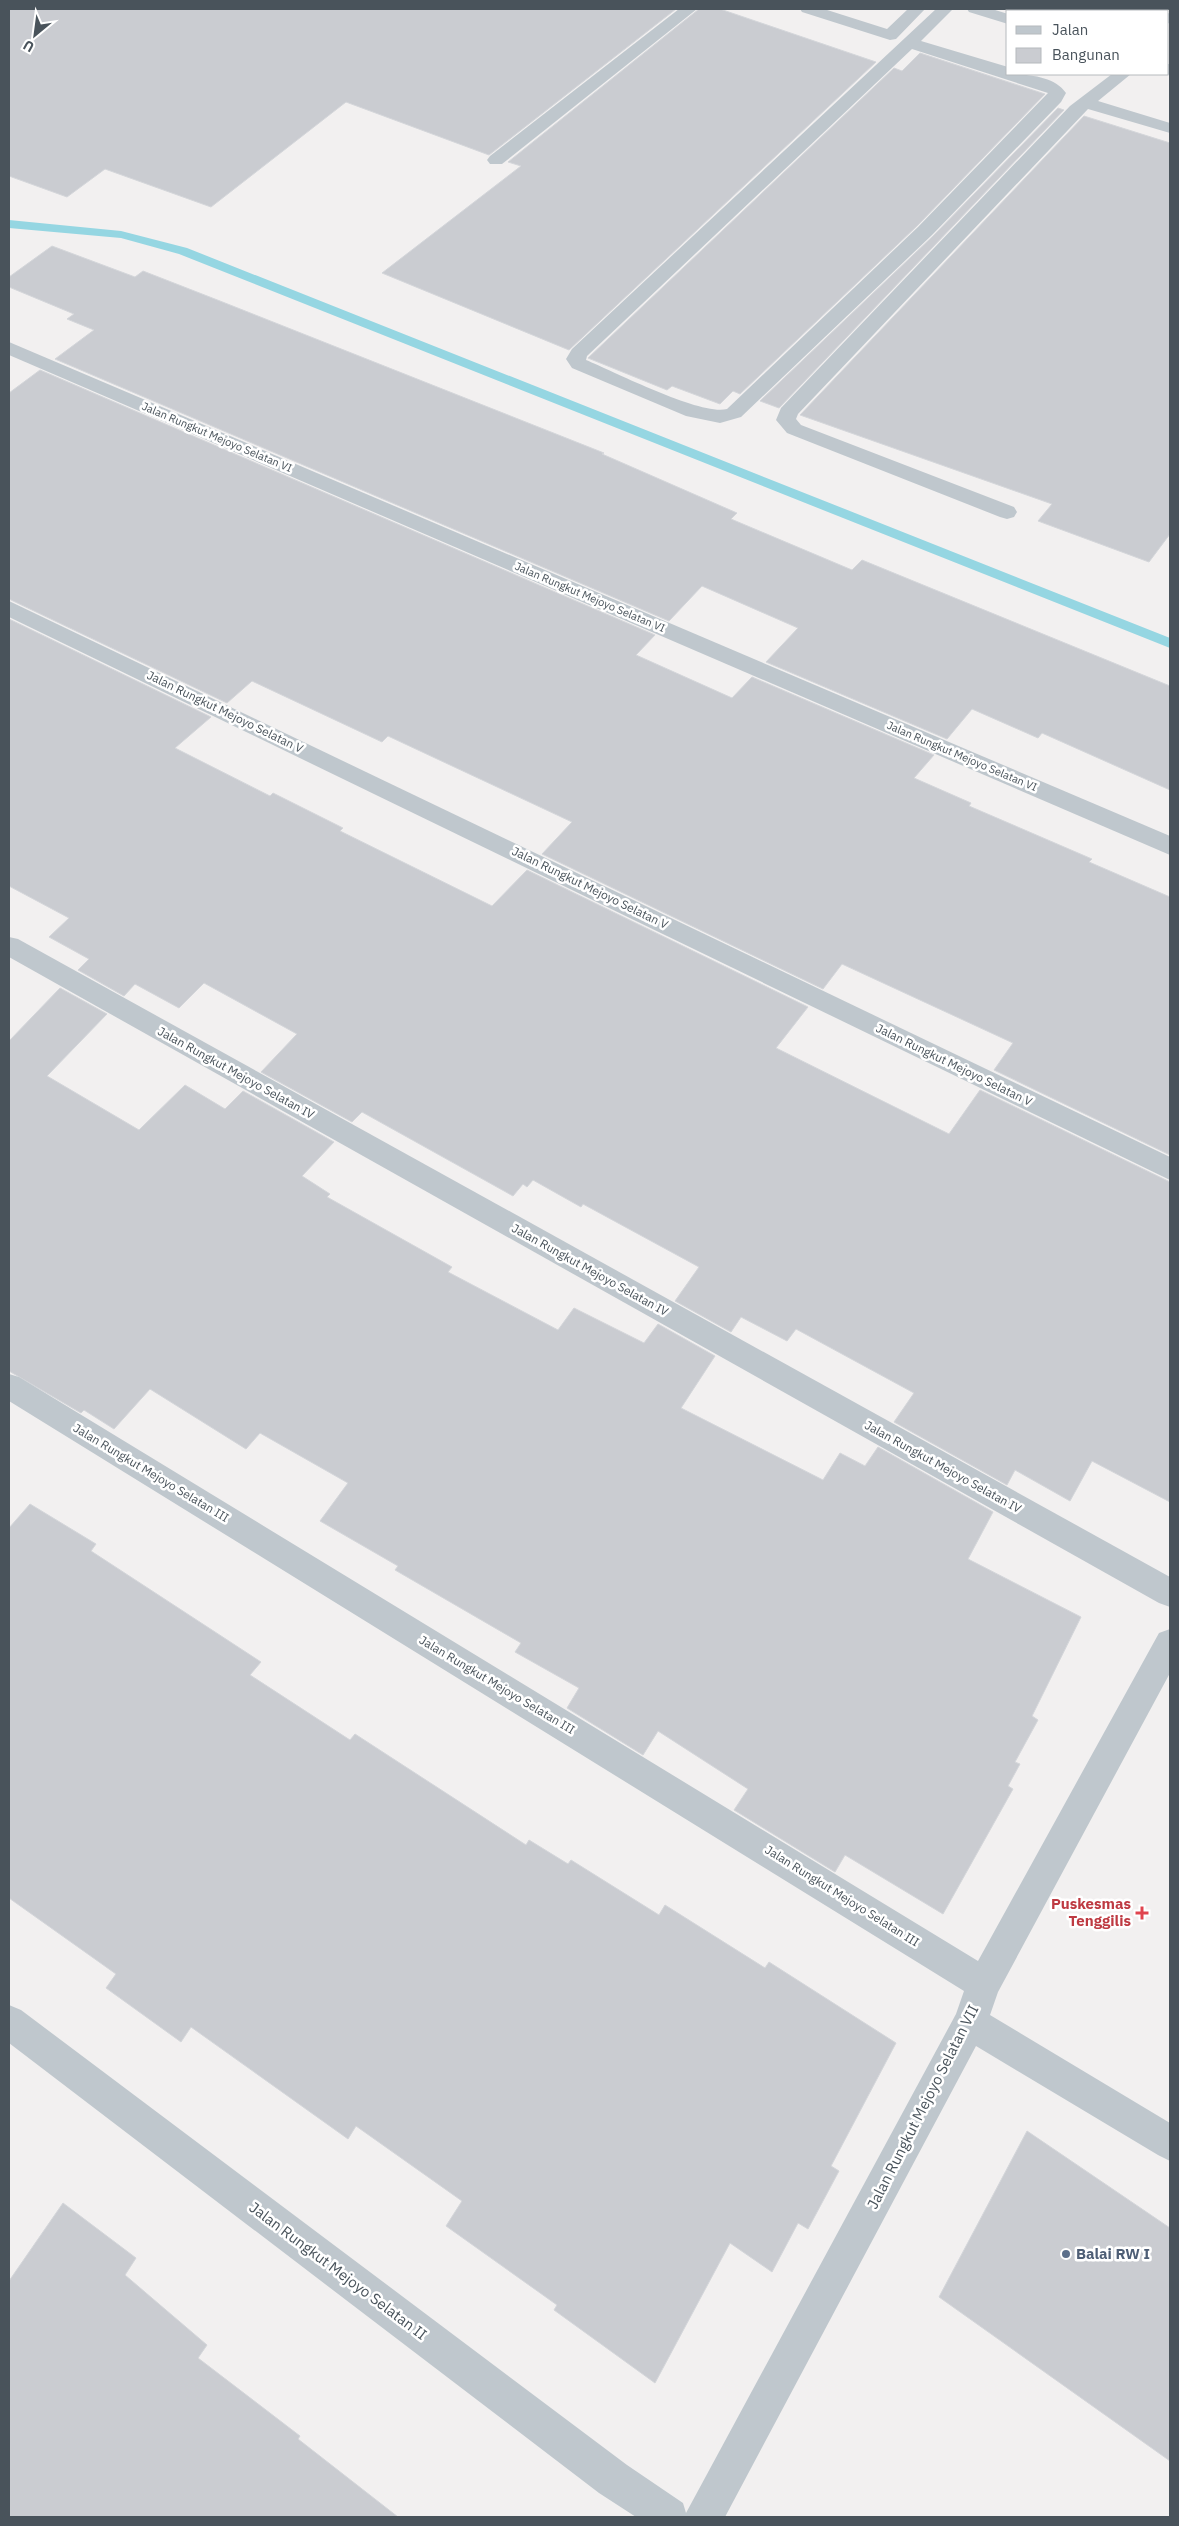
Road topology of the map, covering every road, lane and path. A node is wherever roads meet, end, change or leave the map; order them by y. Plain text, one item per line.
1 (689, 9) edge
2 (808, 9) edge
3 (917, 9) edge
4 (945, 9) edge
5 (975, 9) edge
6 (1006, 18) edge
7 (890, 34) junction
8 (908, 42) junction
9 (876, 48) dead end
10 (1006, 72) edge
11 (1019, 75) edge
12 (1121, 75) edge
13 (1087, 103) junction
14 (1170, 128) edge
15 (783, 137) dead end
16 (496, 160) dead end
17 (9, 348) edge
18 (562, 349) dead end
19 (1007, 512) dead end
20 (9, 608) edge
21 (1170, 846) edge
22 (9, 946) edge
23 (1170, 1169) edge
24 (9, 1386) edge
25 (1170, 1593) edge
26 (1170, 1643) edge
27 (984, 1984) junction
28 (9, 2022) edge
29 (970, 2024) junction
30 (1170, 2143) edge
31 (669, 2517) edge
32 (704, 2517) edge

1 - 16 street
2 - 7 street
3 - 7 street
4 - 8 street
5 - 6 street
7 - 9 street
8 - 10 street
8 - 11 street
12 - 13 street
13 - 14 street
13 - 19 street
15 - 18 street
17 - 21 street, Jalan Rungkut Mejoyo Selatan VI
20 - 23 street, Jalan Rungkut Mejoyo Selatan V
22 - 25 street, Jalan Rungkut Mejoyo Selatan IV
24 - 27 street, Jalan Rungkut Mejoyo Selatan III
26 - 27 street, Jalan Rungkut Mejoyo Selatan VII
27 - 29 street, Jalan Rungkut Mejoyo Selatan VII
28 - 31 street, Jalan Rungkut Mejoyo Selatan II
29 - 30 street
29 - 32 street, Jalan Rungkut Mejoyo Selatan VII

